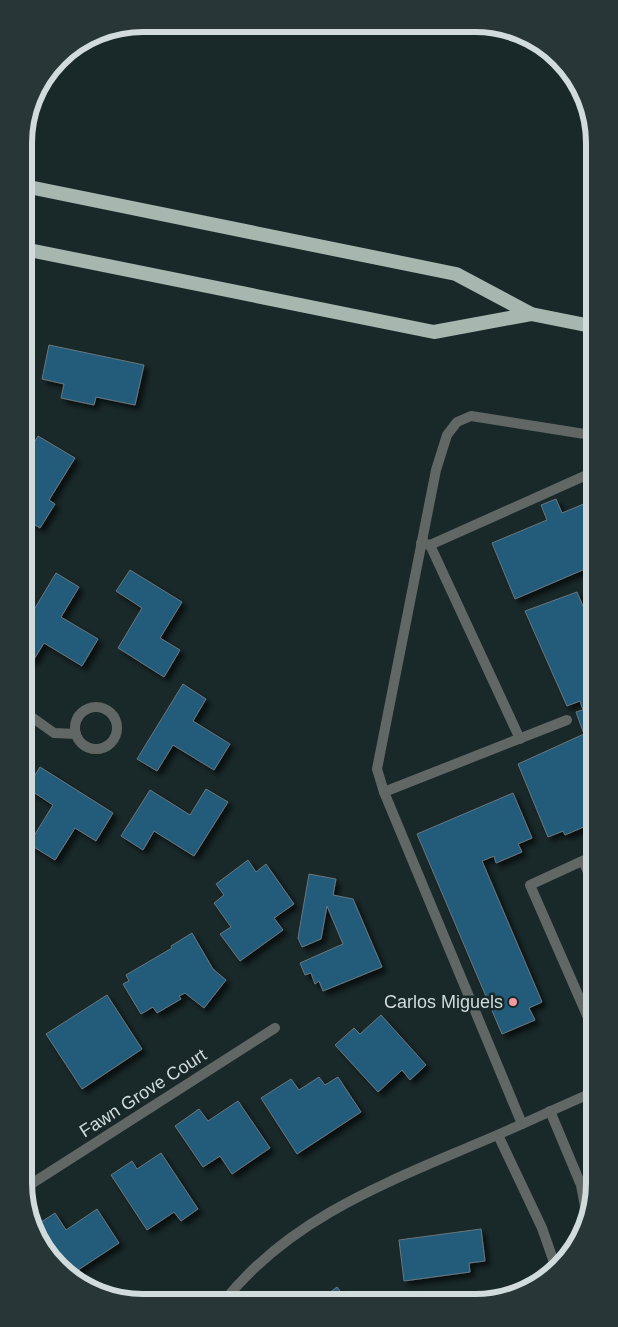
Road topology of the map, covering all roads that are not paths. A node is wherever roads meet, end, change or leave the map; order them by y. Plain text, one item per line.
1 (33, 188) edge
2 (33, 251) edge
3 (531, 314) junction
4 (586, 325) edge
5 (586, 434) edge
6 (586, 475) edge
7 (425, 544) junction
8 (32, 718) edge
9 (567, 720) dead end
10 (76, 734) junction
11 (520, 739) junction
12 (384, 792) junction
13 (585, 859) edge
14 (582, 860) junction
15 (585, 867) edge
16 (585, 1007) edge
17 (275, 1028) dead end
18 (585, 1096) edge
19 (550, 1111) junction
20 (522, 1124) junction
21 (498, 1135) junction
22 (32, 1183) edge
23 (584, 1202) edge
24 (554, 1261) edge
25 (230, 1294) edge

1 - 3 highway
2 - 3 highway
3 - 4 highway
5 - 7 street
6 - 7 street
7 - 11 street
7 - 12 street
8 - 10 street
9 - 11 street
10 - 10 street
11 - 12 street
12 - 20 street
13 - 14 street
14 - 15 street
14 - 16 street
17 - 22 street, Fawn Grove Court
18 - 19 street
19 - 20 street
19 - 23 street
20 - 21 street
21 - 24 street
21 - 25 street

